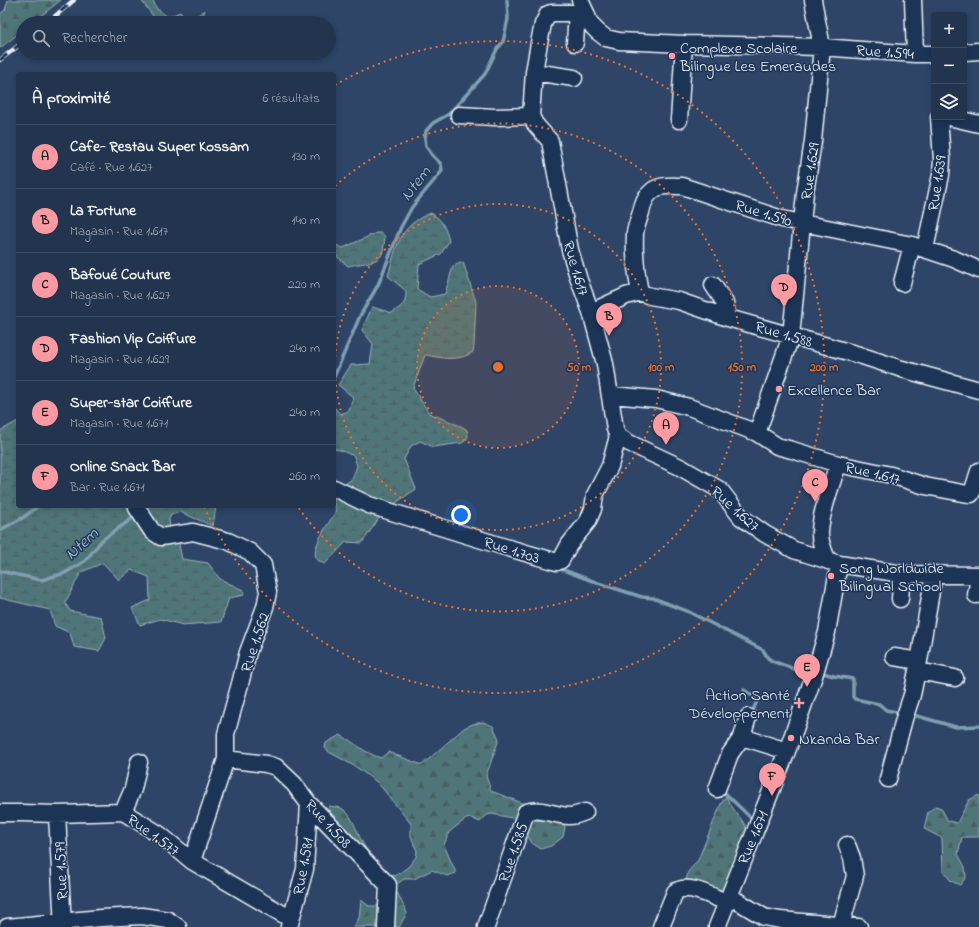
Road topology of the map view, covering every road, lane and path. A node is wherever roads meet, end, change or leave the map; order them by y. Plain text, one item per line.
1 (813, 0) edge
2 (913, 0) edge
3 (581, 8) edge
4 (575, 43) dead end
5 (684, 44) junction
6 (822, 47) junction
7 (979, 51) edge
8 (967, 52) edge
9 (915, 54) junction
10 (931, 54) edge
11 (534, 72) junction
12 (574, 78) dead end
13 (459, 115) dead end
14 (531, 116) junction
15 (680, 120) dead end
16 (939, 120) edge
17 (962, 120) edge
18 (979, 124) edge
19 (802, 223) junction
20 (918, 247) junction
21 (977, 267) edge
22 (902, 283) dead end
23 (713, 285) dead end
24 (640, 292) junction
25 (591, 312) junction
26 (728, 318) junction
27 (791, 336) junction
28 (979, 390) edge
29 (611, 395) junction
30 (757, 433) junction
31 (618, 436) junction
32 (838, 464) junction
33 (979, 471) edge
34 (336, 489) edge
35 (137, 508) dead end
36 (834, 562) junction
37 (902, 574) junction
38 (934, 574) junction
39 (979, 576) edge
40 (976, 595) dead end
41 (900, 599) dead end
42 (894, 657) dead end
43 (919, 666) junction
44 (955, 678) dead end
45 (748, 717) dead end
46 (742, 737) junction
47 (787, 751) junction
48 (226, 759) junction
49 (139, 762) dead end
50 (888, 779) dead end
51 (717, 789) dead end
52 (309, 804) junction
53 (123, 812) junction
54 (585, 812) dead end
55 (0, 813) edge
56 (57, 814) junction
57 (847, 845) dead end
58 (192, 861) junction
59 (728, 899) junction
60 (290, 923) edge
61 (63, 924) edge
62 (841, 925) junction
63 (7, 927) edge
64 (178, 927) edge
65 (386, 927) edge
66 (486, 927) edge
67 (660, 927) edge
68 (717, 927) edge
69 (859, 927) edge

1 - 6 street, Rue 1.629
2 - 9 street
3 - 4 street
3 - 5 street, Rue 1.594
3 - 11 street
5 - 6 street, Rue 1.594
5 - 15 street
6 - 9 street, Rue 1.594
6 - 19 street, Rue 1.629
7 - 8 street
9 - 10 street, Rue 1.594
11 - 12 street
11 - 14 street
13 - 14 street
14 - 25 street, Rue 1.617
16 - 20 street, Rue 1.639
17 - 18 street
19 - 20 street, Rue 1.590
19 - 24 street, Rue 1.590
19 - 27 street, Rue 1.629
20 - 21 street, Rue 1.590
20 - 22 street, Rue 1.639
23 - 26 street
24 - 25 street
24 - 26 street, Rue 1.588
25 - 29 street, Rue 1.617
26 - 27 street, Rue 1.588
27 - 28 street, Rue 1.588
27 - 30 street, Rue 1.629
29 - 30 street, Rue 1.617
29 - 31 street
30 - 32 street, Rue 1.617
31 - 34 street, Rue 1.703
31 - 36 street, Rue 1.627
32 - 33 street, Rue 1.617
32 - 36 street
35 - 48 street, Rue 1.562
36 - 37 street, Rue 1.627
36 - 47 street, Rue 1.671
37 - 38 street, Rue 1.627
37 - 41 street
38 - 39 street, Rue 1.627
38 - 43 street
39 - 40 street
42 - 43 street
43 - 44 street
43 - 50 street
45 - 46 street
46 - 47 street
46 - 51 street
47 - 59 street, Rue 1.671
48 - 52 street, Rue 1.508
48 - 58 street, Rue 1.562
49 - 53 street
52 - 60 street, Rue 1.581
52 - 65 street, Rue 1.508
53 - 56 street, Rue 1.577
53 - 58 street, Rue 1.577
54 - 66 street, Rue 1.585
55 - 56 street, Rue 1.577
56 - 61 street, Rue 1.579
57 - 62 street
58 - 60 street, Rue 1.577
59 - 62 street
59 - 67 street
59 - 68 street, Rue 1.671
61 - 63 street
61 - 64 street
62 - 69 street

